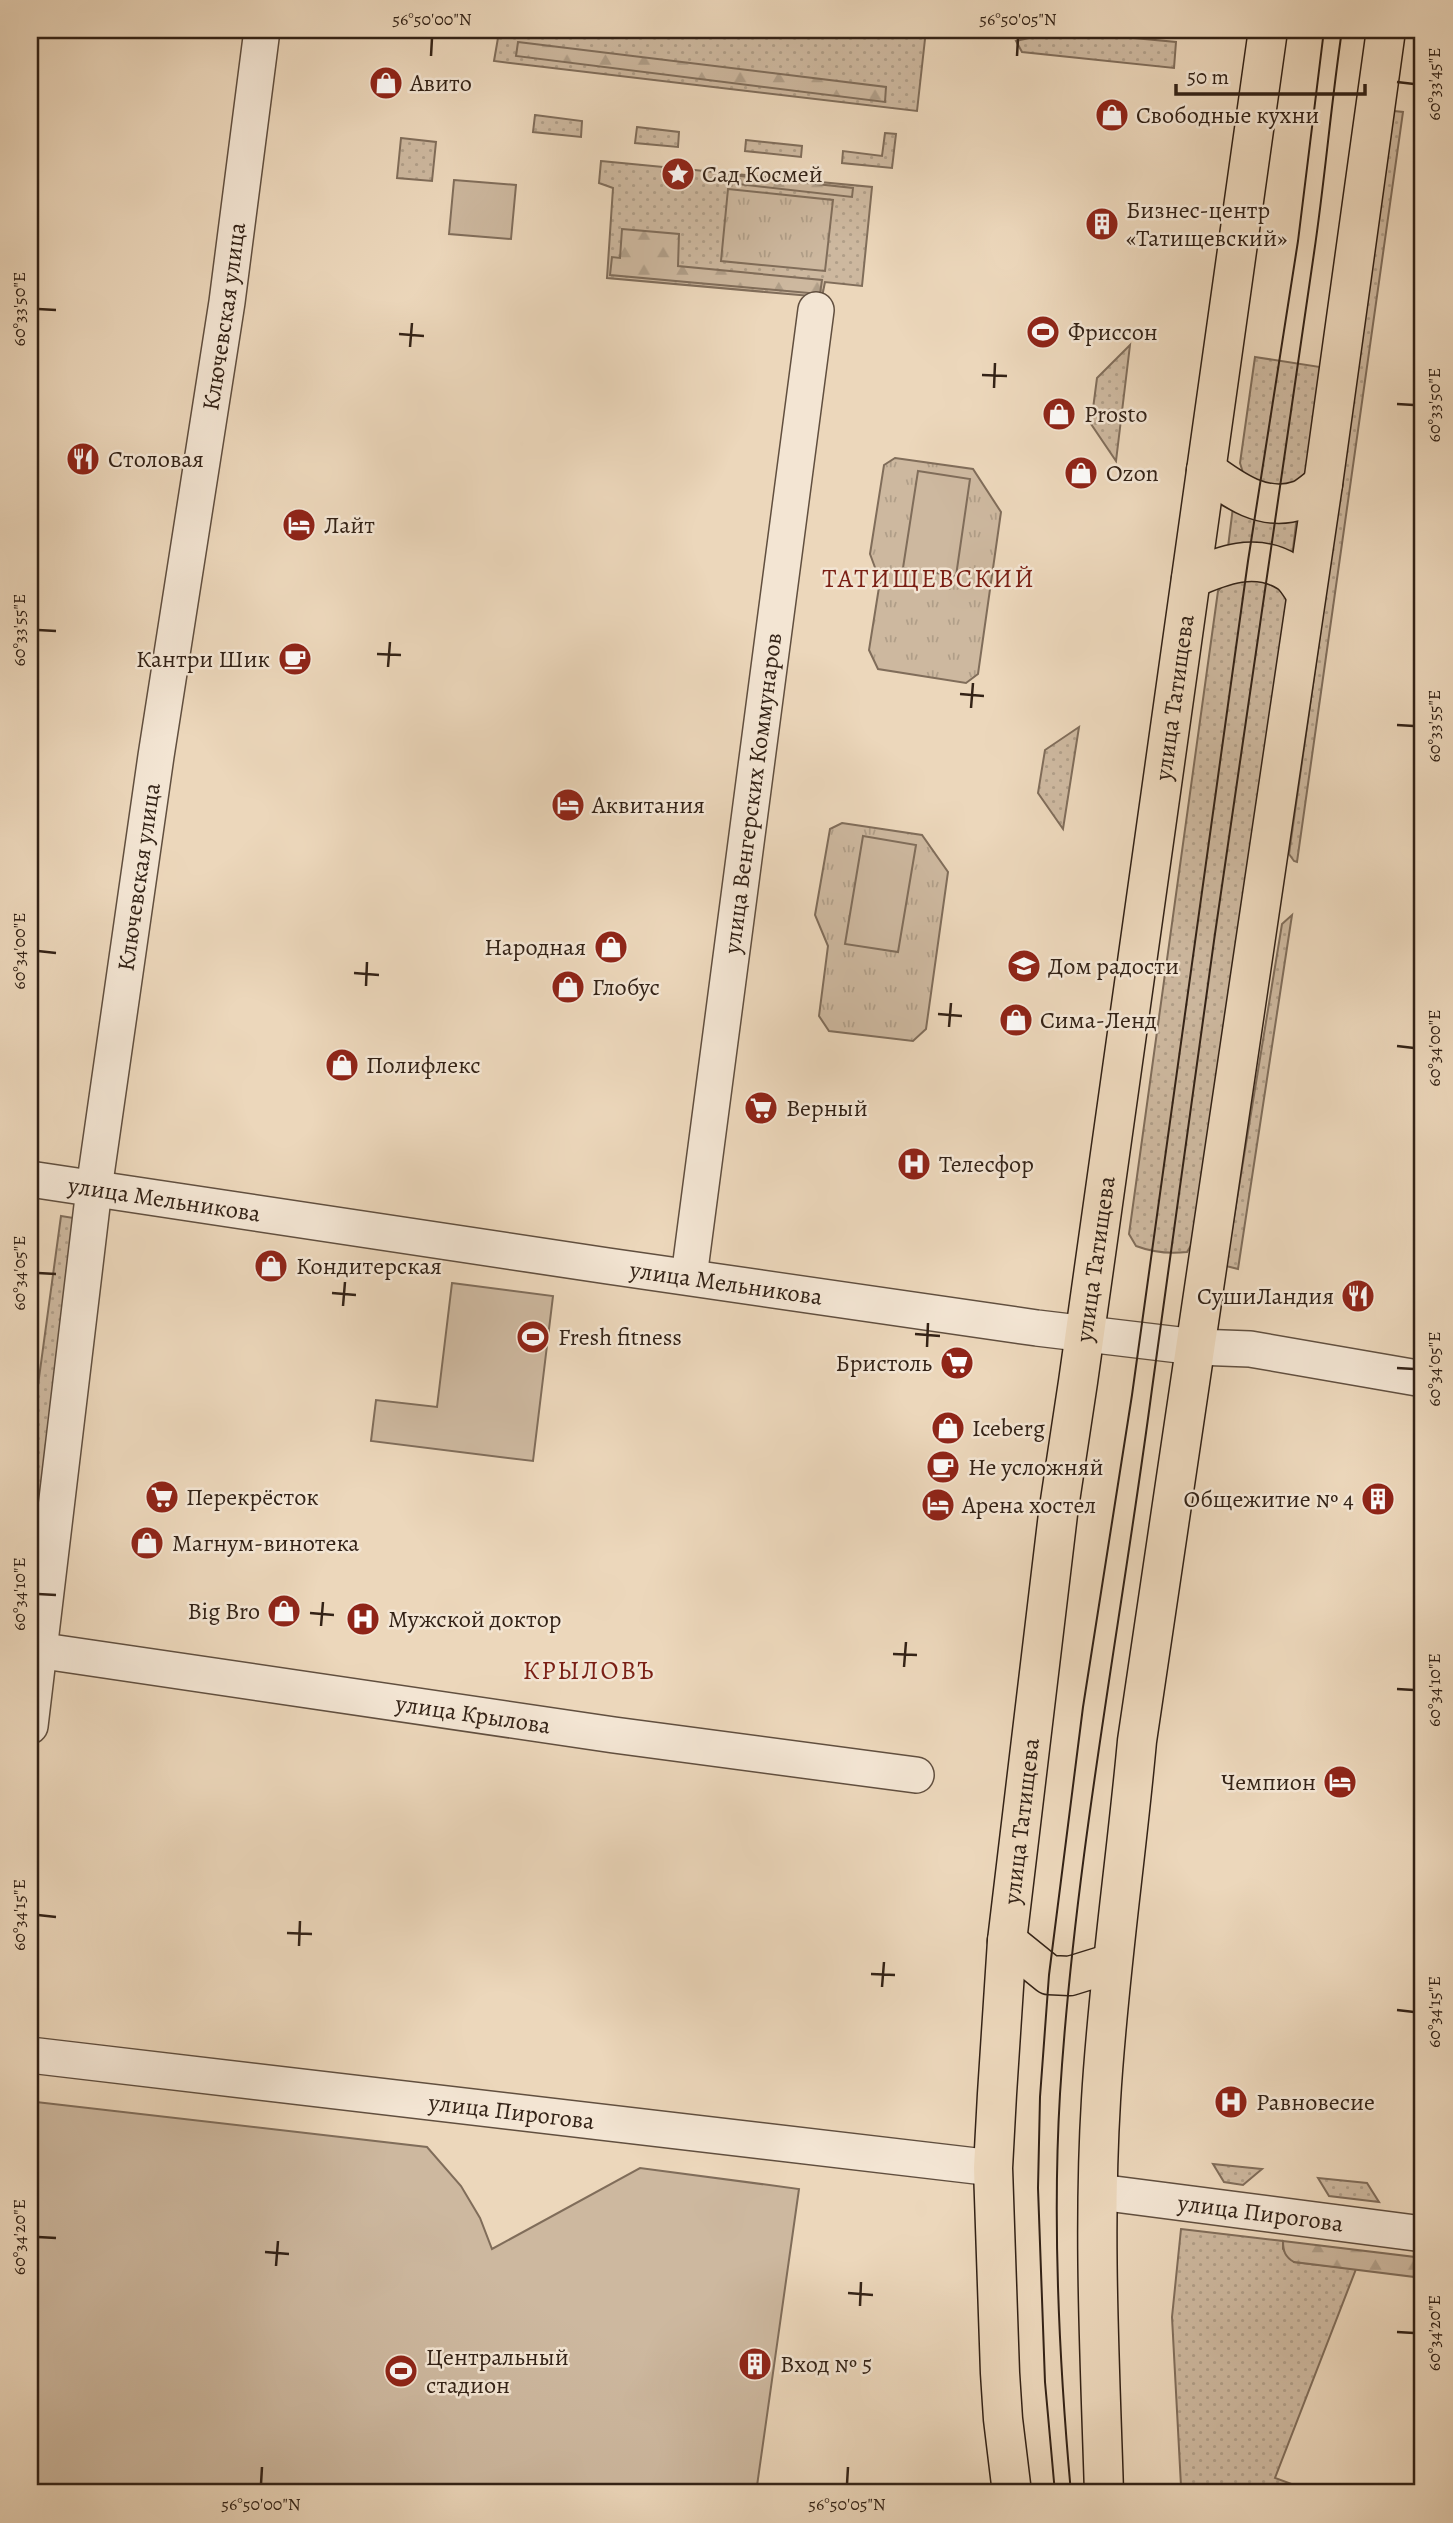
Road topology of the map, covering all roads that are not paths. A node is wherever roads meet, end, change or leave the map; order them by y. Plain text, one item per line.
1 (262, 30) edge
2 (1268, 30) edge
3 (1386, 30) edge
4 (816, 310) dead end
5 (1206, 470) junction
6 (1323, 484) junction
7 (1191, 579) junction
8 (1306, 594) junction
9 (30, 1180) edge
10 (94, 1189) junction
11 (689, 1277) junction
12 (1084, 1334) junction
13 (1196, 1347) junction
14 (1423, 1379) edge
15 (35, 1650) edge
16 (30, 1726) edge
17 (916, 1775) dead end
18 (1007, 1941) junction
19 (1112, 1963) junction
20 (30, 2055) edge
21 (993, 2168) junction
22 (1099, 2192) junction
23 (1423, 2234) edge
24 (1012, 2493) edge
25 (1104, 2493) edge

1 - 10 street, Ключевская улица
2 - 5 main road, улица Татищева
3 - 6 main road
4 - 11 street, улица Венгерских Коммунаров
5 - 6 main road
5 - 7 main road, улица Татищева
6 - 8 main road
7 - 8 main road
7 - 12 main road, улица Татищева
8 - 13 main road
9 - 10 street, улица Мельникова
10 - 11 street, улица Мельникова
10 - 15 street, Ключевская улица
11 - 12 street, улица Мельникова
12 - 13 street, улица Мельникова
12 - 18 main road, улица Татищева
13 - 14 street, улица Мельникова
13 - 19 main road
15 - 16 street, Ключевская улица
15 - 17 street, улица Крылова
18 - 19 main road
18 - 21 main road, улица Татищева
19 - 22 main road
20 - 21 street, улица Пирогова
21 - 24 main road, улица Татищева
22 - 23 street, улица Пирогова
22 - 25 main road

